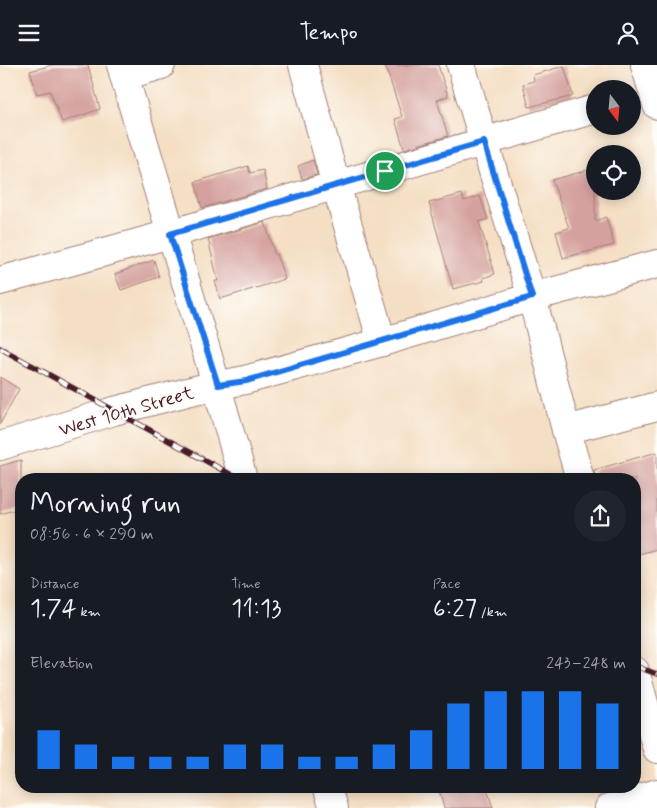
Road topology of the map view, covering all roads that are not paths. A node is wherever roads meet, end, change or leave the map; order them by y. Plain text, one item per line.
1 (161, 65) edge
2 (302, 65) edge
3 (461, 65) edge
4 (645, 65) edge
5 (122, 70) edge
6 (650, 96) edge
7 (586, 112) edge
8 (484, 142) junction
9 (336, 185) junction
10 (170, 234) junction
11 (657, 264) edge
12 (0, 281) edge
13 (532, 297) junction
14 (382, 342) junction
15 (218, 385) junction
16 (657, 406) edge
17 (566, 430) junction
18 (0, 447) edge
19 (241, 473) edge
20 (578, 473) edge
21 (641, 692) edge
22 (657, 749) edge
23 (330, 793) edge
24 (657, 793) edge
25 (334, 808) edge
26 (609, 808) edge

1 - 5 street
2 - 9 street
3 - 8 street
4 - 6 street
5 - 10 street
7 - 8 street
8 - 9 street
8 - 13 street
9 - 10 street
9 - 14 street
10 - 12 street
10 - 15 street
11 - 13 street, West 10th Street
13 - 14 street, West 10th Street
13 - 17 street
14 - 15 street, West 10th Street
15 - 18 street, West 10th Street
15 - 19 street
16 - 17 street
17 - 20 street
21 - 22 street
23 - 25 street
24 - 26 street

